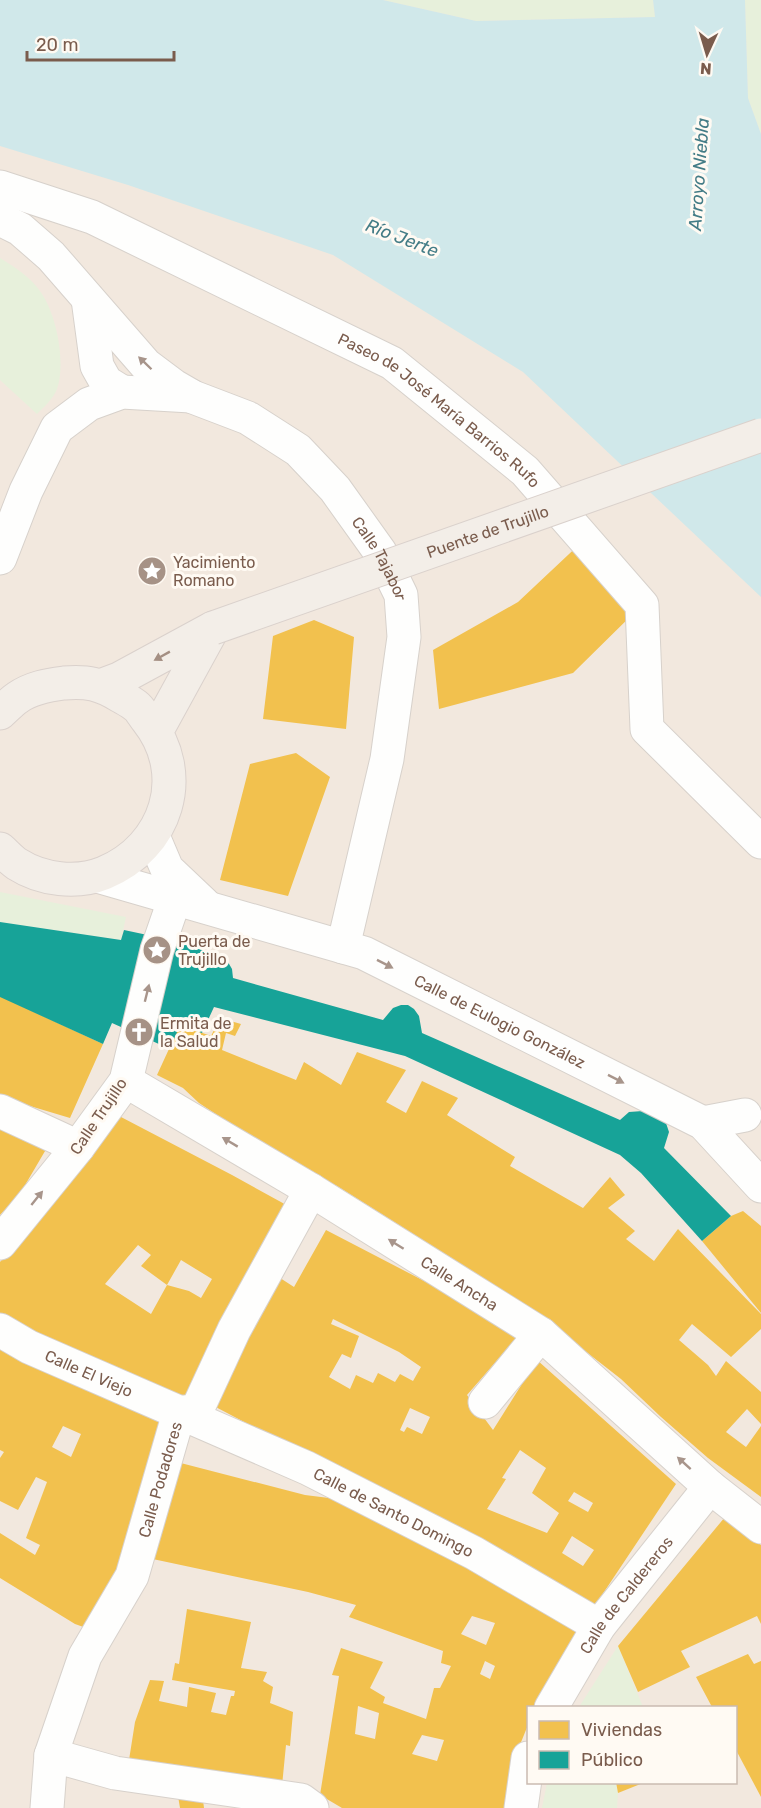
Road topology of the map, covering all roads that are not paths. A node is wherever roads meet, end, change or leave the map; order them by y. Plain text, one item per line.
1 (0, 187) edge
2 (0, 219) edge
3 (88, 299) junction
4 (122, 392) junction
5 (193, 397) junction
6 (761, 435) edge
7 (0, 558) edge
8 (213, 628) junction
9 (103, 686) junction
10 (0, 713) edge
11 (156, 732) junction
12 (153, 836) junction
13 (761, 842) edge
14 (0, 849) edge
15 (97, 876) junction
16 (175, 898) junction
17 (209, 909) junction
18 (343, 947) junction
19 (126, 1081) junction
20 (0, 1111) edge
21 (745, 1115) dead end
22 (703, 1123) junction
23 (78, 1147) junction
24 (761, 1186) edge
25 (310, 1190) junction
26 (0, 1243) edge
27 (0, 1330) edge
28 (541, 1334) junction
29 (485, 1402) dead end
30 (179, 1413) junction
31 (710, 1487) junction
32 (761, 1527) edge
33 (598, 1626) junction
34 (552, 1706) edge
35 (51, 1755) junction
36 (527, 1765) edge
37 (48, 1808) edge
38 (312, 1808) edge
39 (521, 1808) edge

1 - 13 street, Paseo de José María Barrios Rufo
2 - 3 street, Calle Tajabor
3 - 4 street
5 -> 3 street, Calle Tajabor
4 - 5 street
4 - 7 street
5 - 18 street, Calle Tajabor
6 - 8 main road, Puente de Trujillo, bridge
8 -> 9 main road, Puente de Trujillo
8 - 11 main road
9 - 10 main road
9 - 11 main road
11 - 12 main road
12 - 15 main road
12 - 17 street
14 - 15 main road
15 - 16 street, Calle de Eulogio González
16 - 17 street, Calle de Eulogio González
19 -> 16 street, Calle Trujillo
17 - 18 street, Calle de Eulogio González
18 -> 22 street, Calle de Eulogio González
19 - 23 street, Calle Trujillo
25 -> 19 street, Calle Ancha
20 - 23 street
21 - 22 street
22 - 24 street, Calle de Eulogio González
26 -> 23 street, Calle Trujillo
28 -> 25 street, Calle Ancha
25 - 30 street, Calle Podadores
27 - 30 street, Calle El Viejo
28 - 29 street
31 -> 28 street, Calle Ancha
30 - 33 street, Calle de Santo Domingo
30 - 35 street, Calle Podadores
31 - 32 street, Calle Ancha
31 - 33 street, Calle de Caldereros
33 - 34 street, Calle de Caldereros
35 - 37 street, Calle Podadores
35 - 38 street
36 - 39 street

